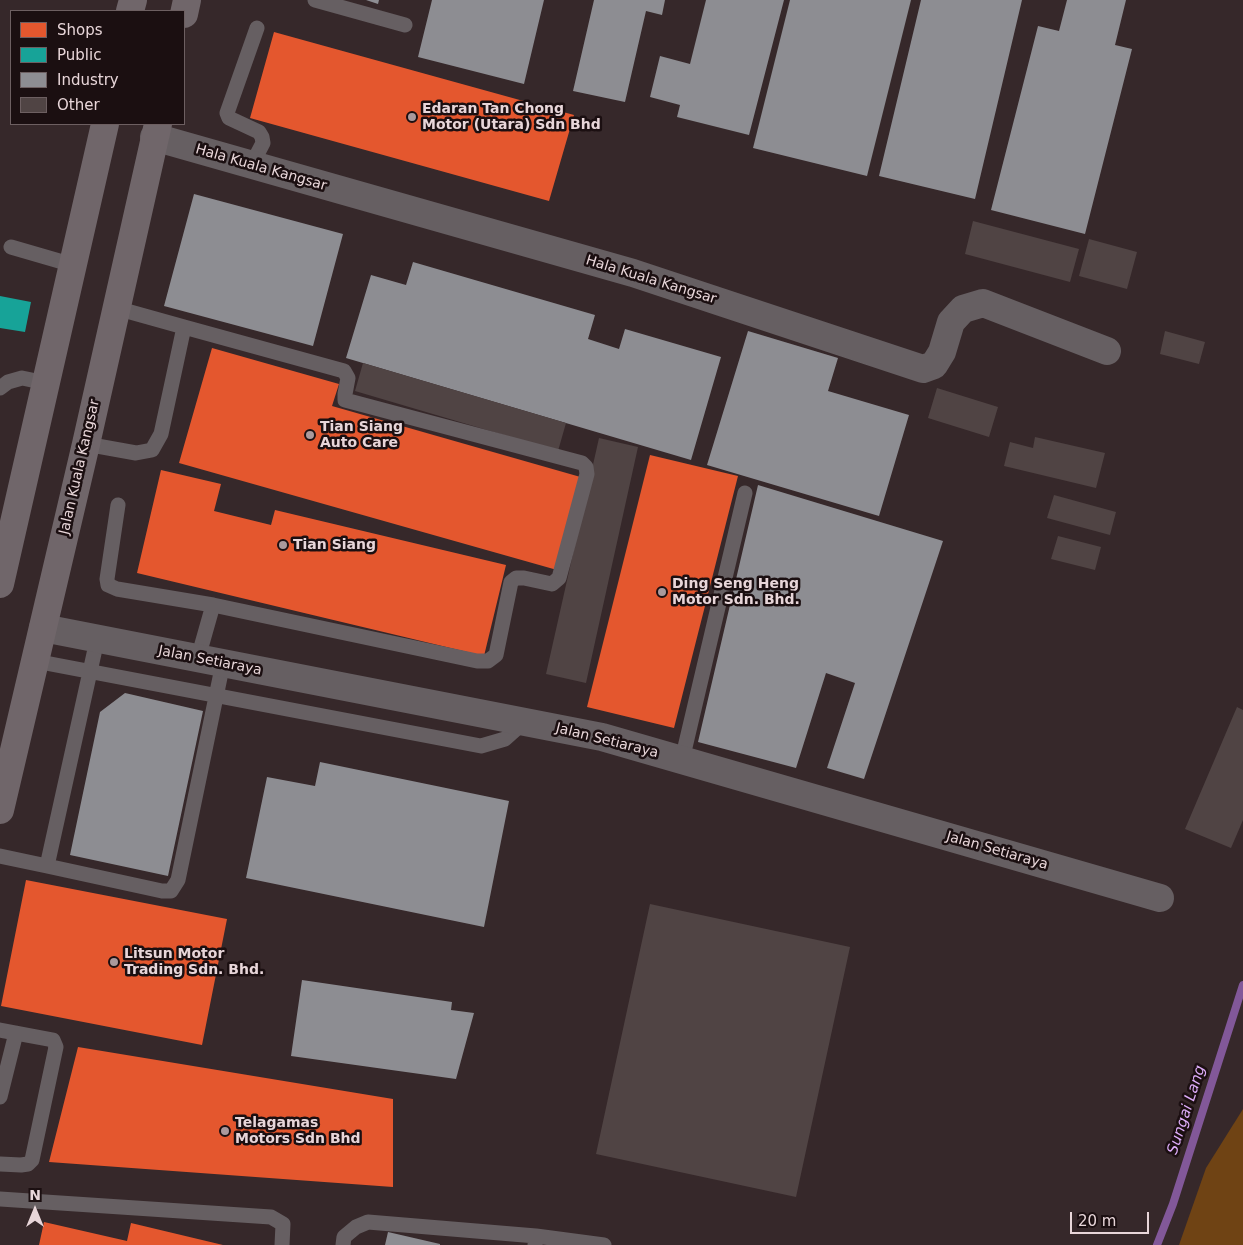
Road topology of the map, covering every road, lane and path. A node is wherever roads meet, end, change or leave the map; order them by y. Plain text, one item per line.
1 (315, 0) edge
2 (405, 25) dead end
3 (257, 28) dead end
4 (105, 125) edge
5 (156, 130) edge
6 (251, 166) junction
7 (11, 247) dead end
8 (73, 265) junction
9 (116, 308) junction
10 (184, 327) junction
11 (1107, 351) dead end
12 (46, 383) junction
13 (0, 388) edge
14 (86, 444) junction
15 (745, 493) dead end
16 (118, 505) dead end
17 (1, 579) edge
18 (213, 605) junction
19 (43, 628) junction
20 (97, 640) junction
21 (211, 660) junction
22 (35, 661) junction
23 (90, 671) junction
24 (217, 695) junction
25 (524, 722) junction
26 (682, 760) junction
27 (0, 810) edge
28 (0, 856) edge
29 (47, 866) junction
30 (1160, 898) dead end
31 (0, 1030) edge
32 (16, 1033) junction
33 (6, 1050) edge
34 (0, 1097) edge
35 (0, 1164) edge
36 (0, 1199) edge
37 (535, 1240) edge
38 (282, 1245) edge
39 (343, 1245) edge
40 (604, 1245) edge

1 - 2 lane
3 - 6 lane
4 - 8 highway
5 - 6 street, Hala Kuala Kangsar
5 - 9 highway, Jalan Kuala Kangsar
6 - 11 street, Hala Kuala Kangsar
7 - 8 lane
8 - 12 highway
9 - 10 lane
9 - 14 highway, Jalan Kuala Kangsar
10 - 14 lane
10 - 18 lane
12 - 13 lane
12 - 17 highway
14 - 19 highway, Jalan Kuala Kangsar
15 - 26 lane
16 - 18 lane
18 - 21 lane
19 - 20 street, Jalan Setiaraya
19 - 22 highway, Jalan Kuala Kangsar
20 - 21 street, Jalan Setiaraya
20 - 23 lane
21 - 24 lane
21 - 25 street, Jalan Setiaraya
22 - 23 lane
22 - 27 highway, Jalan Kuala Kangsar
23 - 24 lane
23 - 29 lane
24 - 25 lane
24 - 29 lane
25 - 26 street, Jalan Setiaraya
26 - 30 street, Jalan Setiaraya
28 - 29 lane
31 - 32 lane
32 - 33 lane
32 - 35 lane
33 - 34 lane
36 - 38 lane
37 - 39 lane
37 - 40 lane

